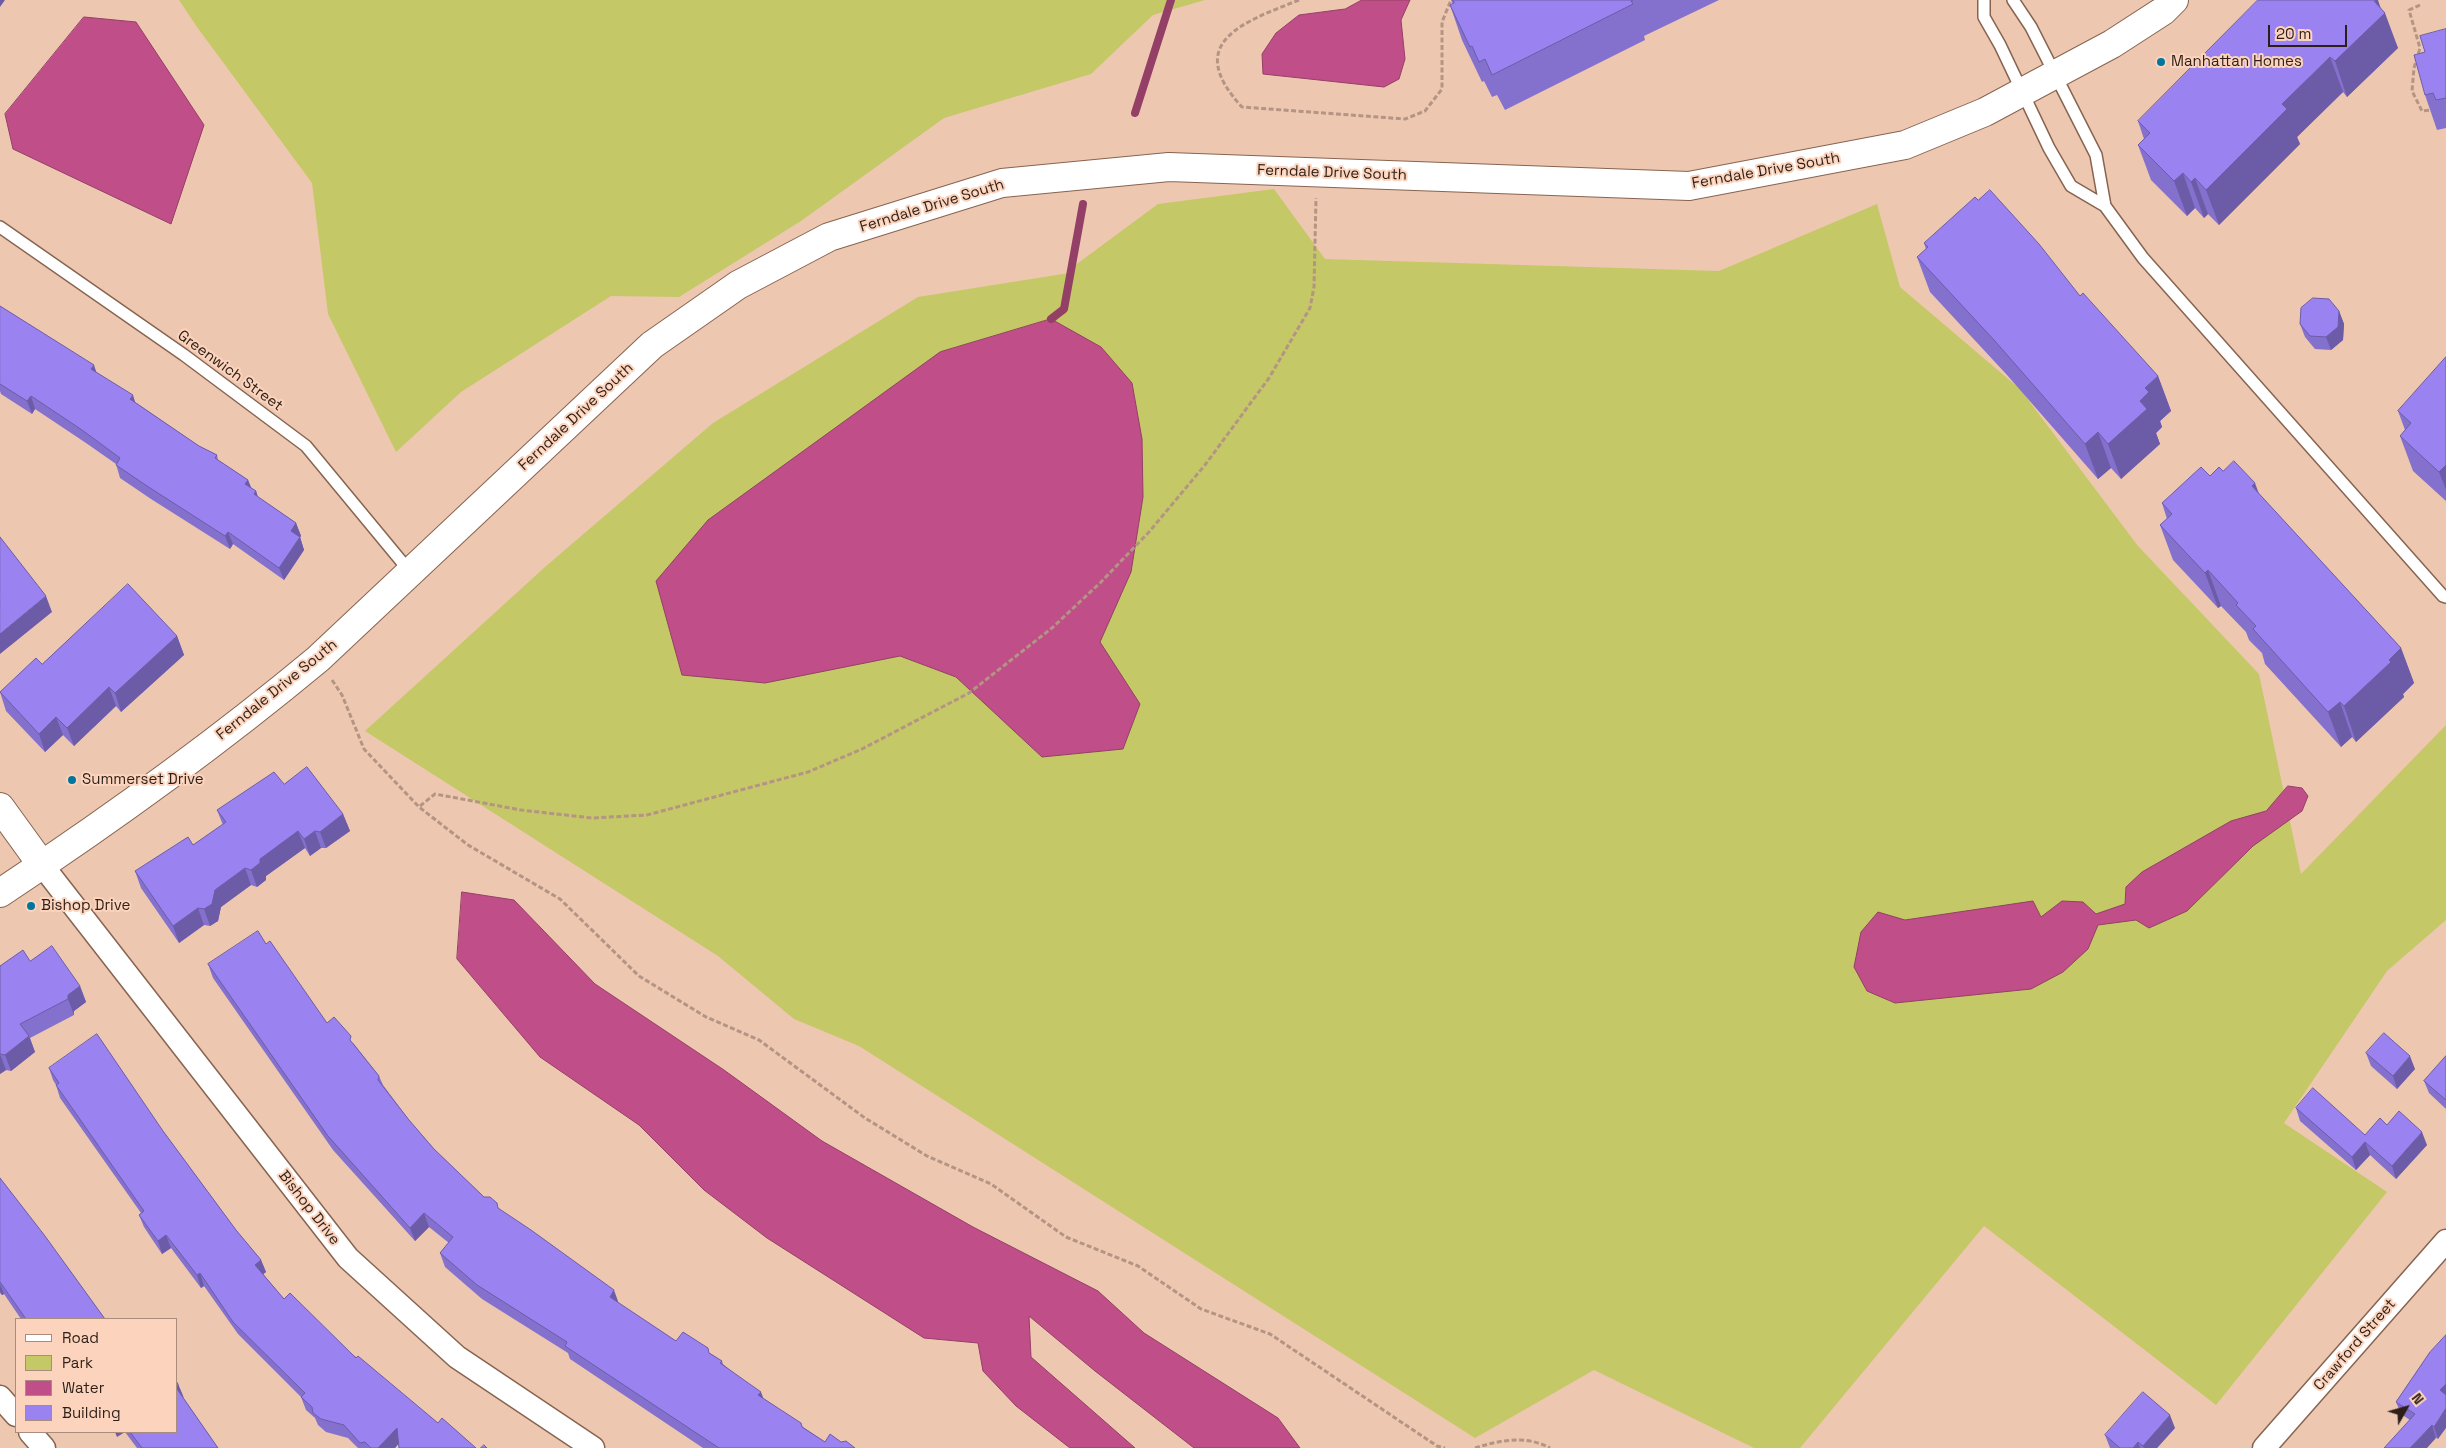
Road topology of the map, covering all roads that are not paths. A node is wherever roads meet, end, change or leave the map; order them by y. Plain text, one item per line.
1 (1984, 0) edge
2 (2013, 0) edge
3 (2174, 0) edge
4 (2054, 75) junction
5 (2022, 92) junction
6 (2105, 206) junction
7 (0, 227) edge
8 (411, 573) junction
9 (2446, 597) edge
10 (0, 807) edge
11 (42, 866) junction
12 (0, 893) edge
13 (2446, 1241) edge
14 (0, 1396) edge
15 (15, 1415) edge
16 (31, 1433) edge
17 (44, 1448) edge
18 (593, 1448) edge
19 (2264, 1448) edge

1 - 5 lane
2 - 4 lane
3 - 4 main road, Ferndale Drive South
4 - 5 main road, Ferndale Drive South
4 - 6 lane
5 - 6 lane
5 - 8 main road, Ferndale Drive South
6 - 9 lane
7 - 8 lane, Greenwich Street
8 - 11 main road, Ferndale Drive South
10 - 11 main road
11 - 12 main road, Ferndale Drive South
11 - 18 street, Bishop Drive
13 - 19 street, Crawford Street
14 - 15 street
16 - 17 street

